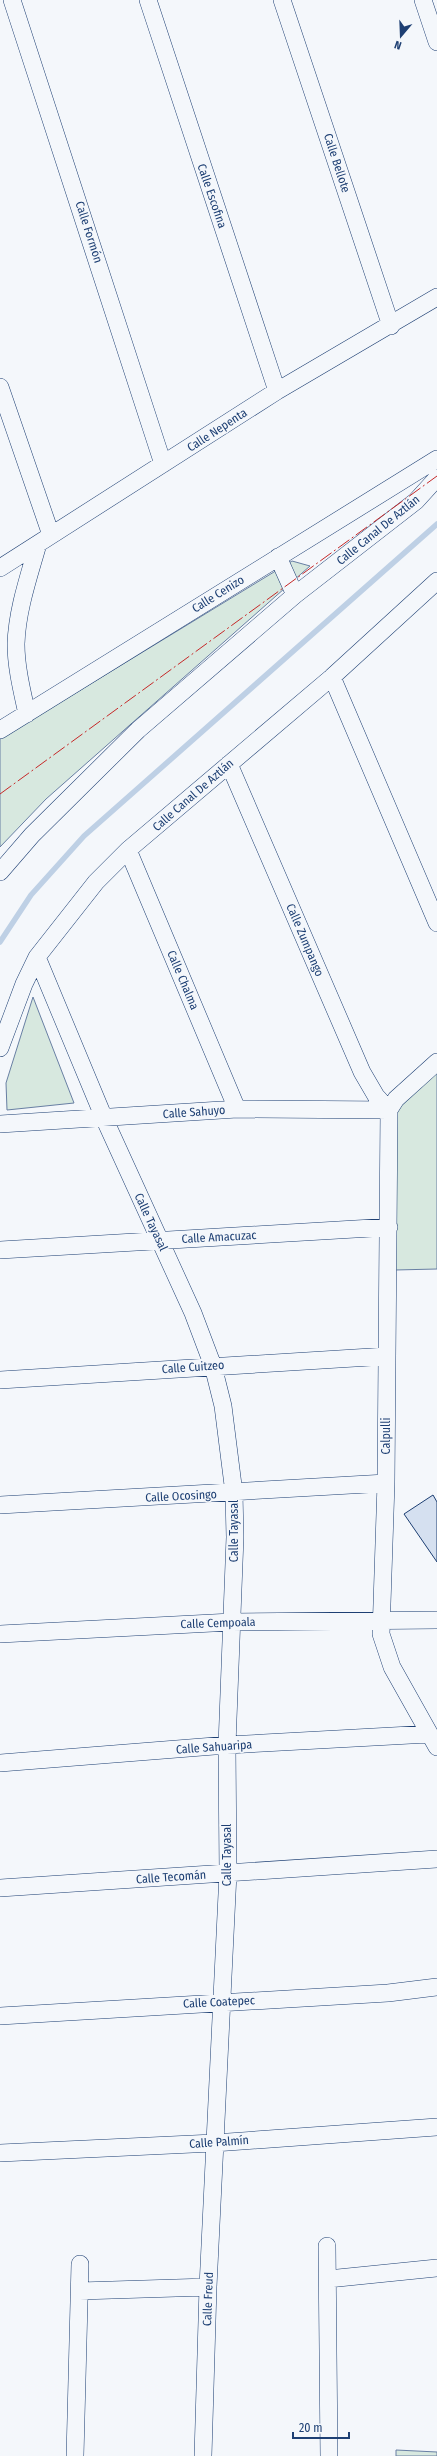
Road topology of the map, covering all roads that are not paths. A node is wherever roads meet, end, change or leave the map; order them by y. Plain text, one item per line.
1 (12, 0) edge
2 (148, 0) edge
3 (282, 0) edge
4 (423, 0) edge
5 (437, 42) edge
6 (437, 297) edge
7 (391, 326) junction
8 (0, 387) edge
9 (277, 391) junction
10 (3, 406) edge
11 (437, 459) edge
12 (163, 464) junction
13 (437, 478) edge
14 (52, 534) junction
15 (38, 544) junction
16 (278, 557) junction
17 (0, 568) edge
18 (436, 584) edge
19 (295, 595) junction
20 (332, 677) junction
21 (26, 714) junction
22 (0, 730) edge
23 (229, 764) junction
24 (128, 850) junction
25 (0, 872) edge
26 (437, 923) edge
27 (37, 957) junction
28 (0, 1048) edge
29 (437, 1062) edge
30 (237, 1109) junction
31 (389, 1110) junction
32 (104, 1118) junction
33 (0, 1124) edge
34 (389, 1227) junction
35 (159, 1240) junction
36 (0, 1250) edge
37 (387, 1356) junction
38 (213, 1366) junction
39 (0, 1380) edge
40 (386, 1483) junction
41 (234, 1493) junction
42 (0, 1504) edge
43 (380, 1620) junction
44 (437, 1620) edge
45 (232, 1622) junction
46 (0, 1634) edge
47 (433, 1741) edge
48 (226, 1745) junction
49 (0, 1763) edge
50 (437, 1859) edge
51 (228, 1873) junction
52 (0, 1888) edge
53 (437, 1988) edge
54 (223, 2002) junction
55 (0, 2016) edge
56 (437, 2127) edge
57 (214, 2143) junction
58 (0, 2153) edge
59 (328, 2246) dead end
60 (80, 2264) dead end
61 (437, 2268) edge
62 (328, 2279) junction
63 (208, 2287) junction
64 (80, 2291) junction
65 (75, 2456) edge
66 (203, 2456) edge
67 (329, 2456) edge

1 - 12 street, Calle Formón
2 - 9 street, Calle Escofina
3 - 7 street, Calle Bellote
4 - 5 street
6 - 7 street, Calle Nepenta
7 - 9 street, Calle Nepenta
8 - 10 street
9 - 12 street, Calle Nepenta
10 - 14 street
11 - 16 street, Calle Cenizo
12 - 14 street, Calle Nepenta
13 - 19 street, Calle Canal De Aztlán
14 - 15 street, Calle Nepenta
15 - 17 street, Calle Nepenta
15 - 21 street
16 - 19 street
16 - 21 street, Calle Cenizo
18 - 20 street, Calle Canal De Aztlán
19 - 25 street, Calle Canal De Aztlán
20 - 23 street, Calle Canal De Aztlán
20 - 26 street
21 - 22 street, Calle Cenizo
23 - 24 street, Calle Canal De Aztlán
23 - 31 street, Calle Zumpango
24 - 27 street, Calle Canal De Aztlán
24 - 30 street, Calle Chalma
27 - 28 street, Calle Canal De Aztlán
27 - 32 street, Calle Tayasal
29 - 31 street
30 - 31 street, Calle Sahuyo
30 - 32 street, Calle Sahuyo
31 - 34 street, Calpulli
32 - 33 street, Calle Sahuyo
32 - 35 street, Calle Tayasal
34 - 35 street, Calle Amacuzac
34 - 37 street, Calpulli
35 - 36 street, Calle Amacuzac
35 - 38 street, Calle Tayasal
37 - 38 street, Calle Cuitzeo
37 - 40 street, Calpulli
38 - 39 street, Calle Cuitzeo
38 - 41 street, Calle Tayasal
40 - 41 street, Calle Ocosingo
40 - 43 street, Calpulli
41 - 42 street, Calle Ocosingo
41 - 45 street, Calle Tayasal
43 - 44 street, Calle Cempoala
43 - 45 street, Calle Cempoala
43 - 47 street, Calpulli
45 - 46 street, Calle Cempoala
45 - 48 street, Calle Tayasal
47 - 48 street, Calle Sahuaripa
48 - 49 street, Calle Sahuaripa
48 - 51 street, Calle Tayasal
50 - 51 street, Calle Tecomán
51 - 52 street, Calle Tecomán
51 - 54 street, Calle Tayasal
53 - 54 street, Calle Coatepec
54 - 55 street, Calle Coatepec
54 - 57 street, Calle Tayasal
56 - 57 street, Calle Palmín
57 - 58 street, Calle Palmín
57 - 63 street, Calle Freud
59 - 62 street
60 - 64 street
61 - 62 street
62 - 67 street
63 - 64 street
63 - 66 street, Calle Freud
64 - 65 street

